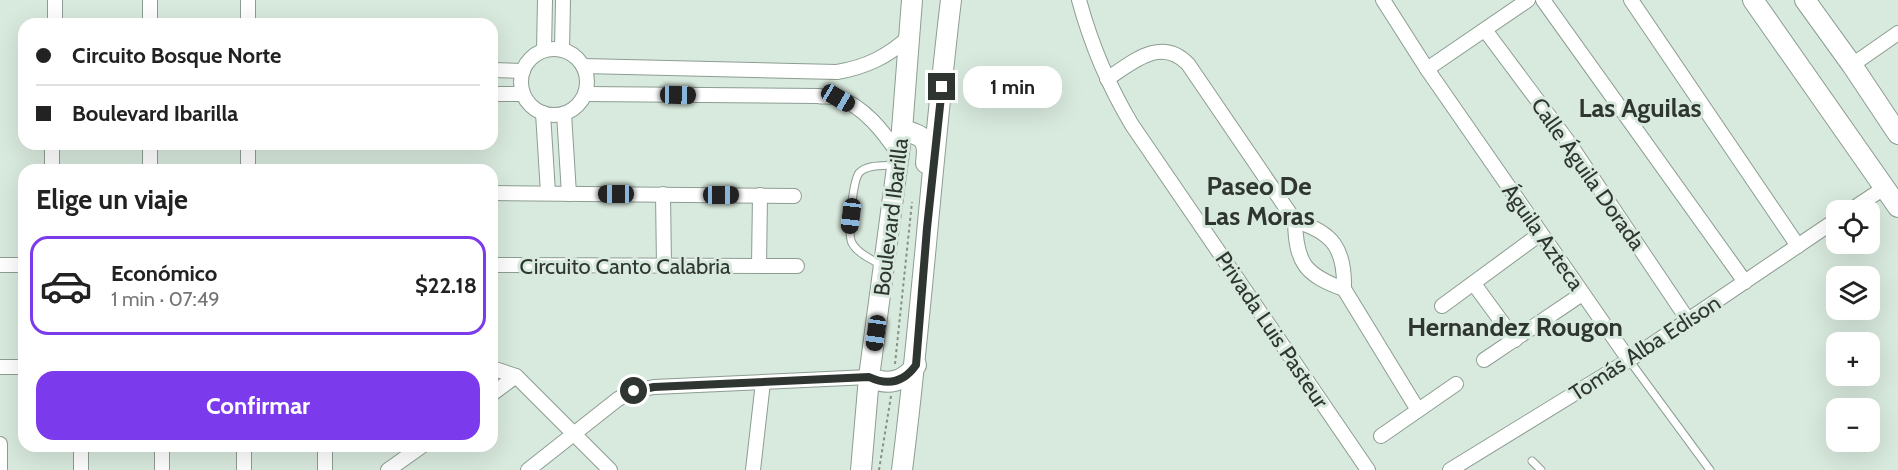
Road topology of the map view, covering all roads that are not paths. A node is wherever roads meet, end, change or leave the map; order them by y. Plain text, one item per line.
1 (55, 0) edge
2 (150, 0) edge
3 (248, 0) edge
4 (545, 0) edge
5 (563, 0) edge
6 (912, 0) edge
7 (951, 0) edge
8 (1079, 0) edge
9 (1383, 0) edge
10 (1528, 0) edge
11 (1543, 0) edge
12 (1631, 0) edge
13 (1753, 0) edge
14 (1805, 0) edge
15 (55, 18) edge
16 (150, 18) edge
17 (248, 18) edge
18 (1485, 30) junction
19 (1898, 33) edge
20 (909, 37) junction
21 (544, 50) junction
22 (562, 50) junction
23 (1852, 65) junction
24 (583, 66) junction
25 (1427, 69) junction
26 (498, 70) edge
27 (523, 71) junction
28 (1107, 79) junction
29 (498, 94) edge
30 (523, 94) junction
31 (585, 94) junction
32 (543, 114) junction
33 (564, 114) junction
34 (902, 130) junction
35 (1898, 133) edge
36 (899, 160) junction
37 (1884, 188) junction
38 (498, 193) edge
39 (548, 193) junction
40 (569, 194) junction
41 (663, 194) junction
42 (760, 195) junction
43 (794, 196) dead end
44 (1866, 200) edge
45 (1898, 207) edge
46 (1295, 222) junction
47 (1826, 227) edge
48 (927, 228) junction
49 (1540, 234) junction
50 (1798, 246) junction
51 (0, 265) edge
52 (18, 265) edge
53 (498, 265) edge
54 (664, 266) junction
55 (759, 266) junction
56 (797, 266) dead end
57 (885, 267) junction
58 (1745, 282) junction
59 (1474, 284) junction
60 (1344, 289) junction
61 (1582, 294) junction
62 (1442, 306) dead end
63 (1688, 320) junction
64 (1515, 340) junction
65 (1484, 360) dead end
66 (1629, 360) junction
67 (916, 365) junction
68 (0, 367) edge
69 (18, 367) edge
70 (498, 370) edge
71 (516, 376) junction
72 (869, 377) junction
73 (763, 382) junction
74 (1456, 384) dead end
75 (498, 390) edge
76 (1418, 410) junction
77 (575, 433) junction
78 (1381, 436) dead end
79 (0, 444) edge
80 (81, 452) edge
81 (162, 452) edge
82 (244, 452) edge
83 (325, 452) edge
84 (414, 452) edge
85 (1532, 461) dead end
86 (0, 470) edge
87 (81, 470) edge
88 (162, 470) edge
89 (244, 470) edge
90 (325, 470) edge
91 (388, 470) edge
92 (528, 470) edge
93 (610, 470) edge
94 (753, 470) edge
95 (861, 470) edge
96 (902, 470) edge
97 (1368, 470) edge
98 (1450, 470) edge
99 (1541, 470) edge
100 (1710, 470) edge

1 - 15 street
2 - 16 street
3 - 17 street
4 - 21 street
5 - 22 street
6 - 20 main road, Boulevard Ibarilla
7 - 48 main road, Boulevard Ibarilla
8 - 28 street, Privada Luis Pasteur
9 - 25 street, Águila Azteca
10 - 18 street
11 - 58 street
12 - 50 street
13 - 37 main road
14 - 23 main road
18 - 25 street
18 - 63 street, Calle Águila Dorada
19 - 23 street
20 - 24 street
20 - 34 main road, Boulevard Ibarilla
21 - 22 street
21 - 27 street
22 - 24 street
23 - 35 main road
24 - 31 street
25 - 49 street, Águila Azteca
26 - 27 street
27 - 30 street
28 - 46 street
28 - 97 street, Privada Luis Pasteur
29 - 30 street
30 - 32 street
31 - 33 street
31 - 36 street
32 - 33 street
32 - 39 street
33 - 40 street
34 - 36 main road, Boulevard Ibarilla
34 - 48 main road
36 - 57 main road, Boulevard Ibarilla
36 - 57 lane
37 - 44 street
37 - 45 main road
38 - 39 street
39 - 40 street
40 - 41 street
41 - 42 street
41 - 54 street
42 - 43 street
42 - 55 street, Circuito Canto Calabria
46 - 60 street
46 - 60 street
47 - 50 street, Tomás Alba Edison
48 - 67 main road, Boulevard Ibarilla
49 - 59 street
49 - 61 street, Águila Azteca
50 - 58 street, Tomás Alba Edison
51 - 52 street
53 - 54 street, Circuito Canto Calabria
54 - 55 street, Circuito Canto Calabria
55 - 56 street, Circuito Canto Calabria
57 - 72 main road, Boulevard Ibarilla
58 - 63 street, Tomás Alba Edison
59 - 62 street
59 - 64 street
60 - 76 street
61 - 64 street
61 - 66 street, Águila Azteca
63 - 66 street, Tomás Alba Edison
64 - 65 street
66 - 98 street, Tomás Alba Edison
66 - 100 lane, Águila Azteca
67 - 72 main road
67 - 96 main road, Boulevard Ibarilla
68 - 69 street
70 - 71 street
71 - 75 street
71 - 77 street
72 - 73 street
72 - 95 main road, Boulevard Ibarilla
73 - 77 street
73 - 94 street
74 - 76 street
76 - 78 street
77 - 92 street
77 - 93 street
79 - 86 street
80 - 87 street
81 - 88 street
82 - 89 street
83 - 90 street
84 - 91 street
85 - 99 lane

